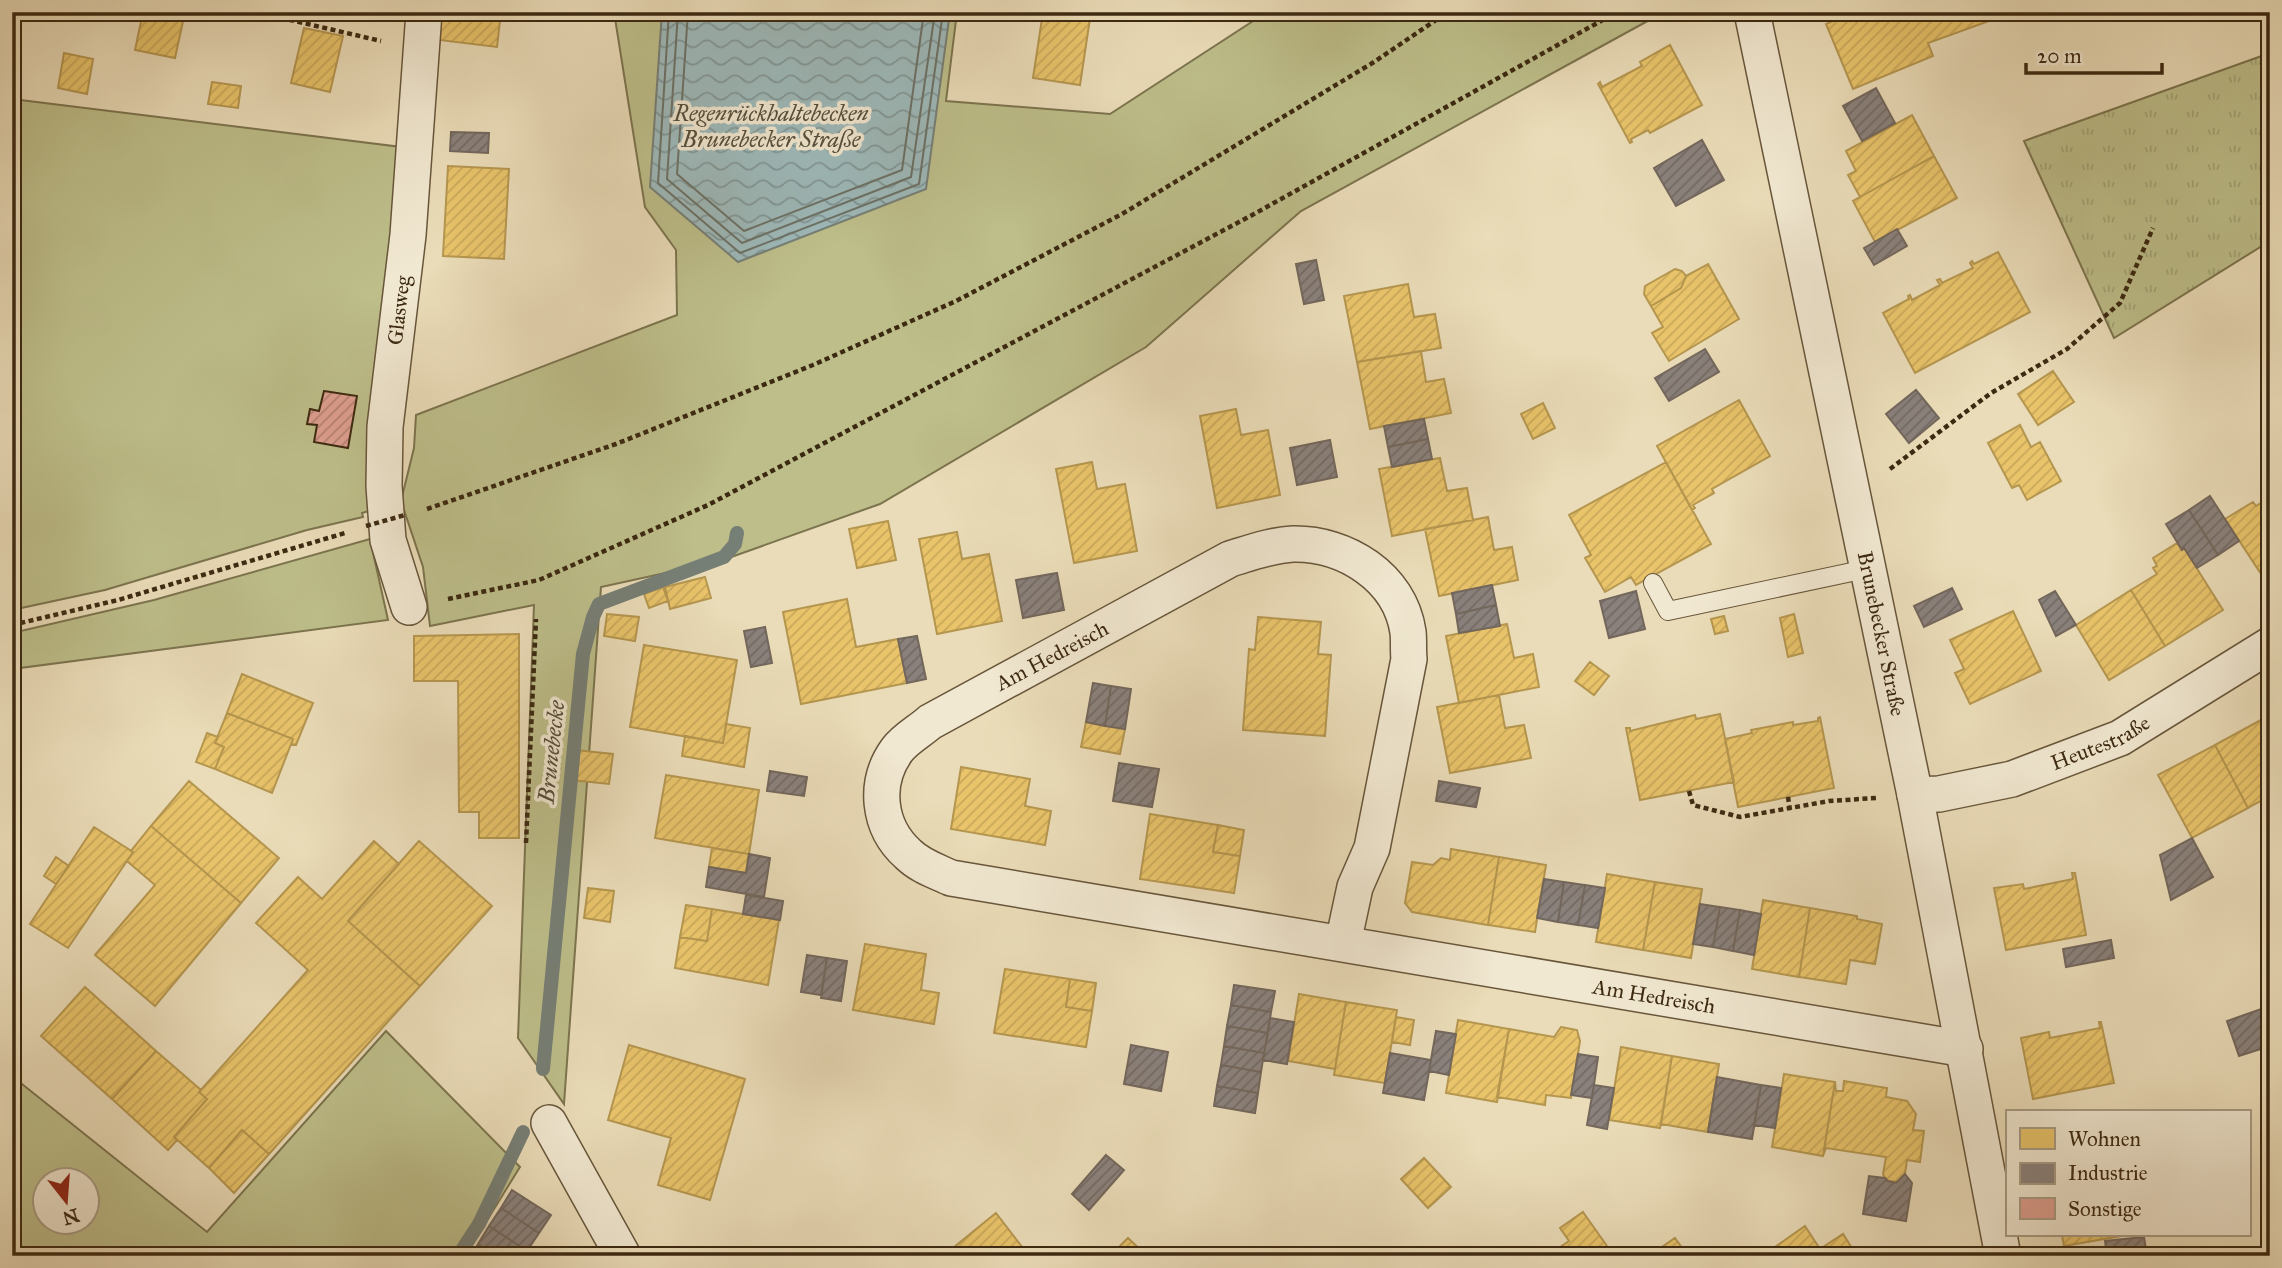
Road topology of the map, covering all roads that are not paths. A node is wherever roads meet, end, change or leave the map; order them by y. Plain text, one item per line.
1 (424, 12) edge
2 (1752, 12) edge
3 (1866, 569) junction
4 (1653, 583) dead end
5 (408, 607) road end
6 (2270, 645) edge
7 (1915, 795) junction
8 (1343, 943) junction
9 (1965, 1049) junction
10 (550, 1123) dead end
11 (623, 1256) edge
12 (2003, 1256) edge

1 - 5 street, Glasweg
2 - 3 street, Brunebecker Straße
3 - 4 lane
3 - 7 street, Brunebecker Straße
6 - 7 street, Heutestraße
7 - 9 street, Brunebecker Straße
8 - 8 street, Am Hedreisch
8 - 9 street, Am Hedreisch
9 - 12 street, Brunebecker Straße
10 - 11 street

